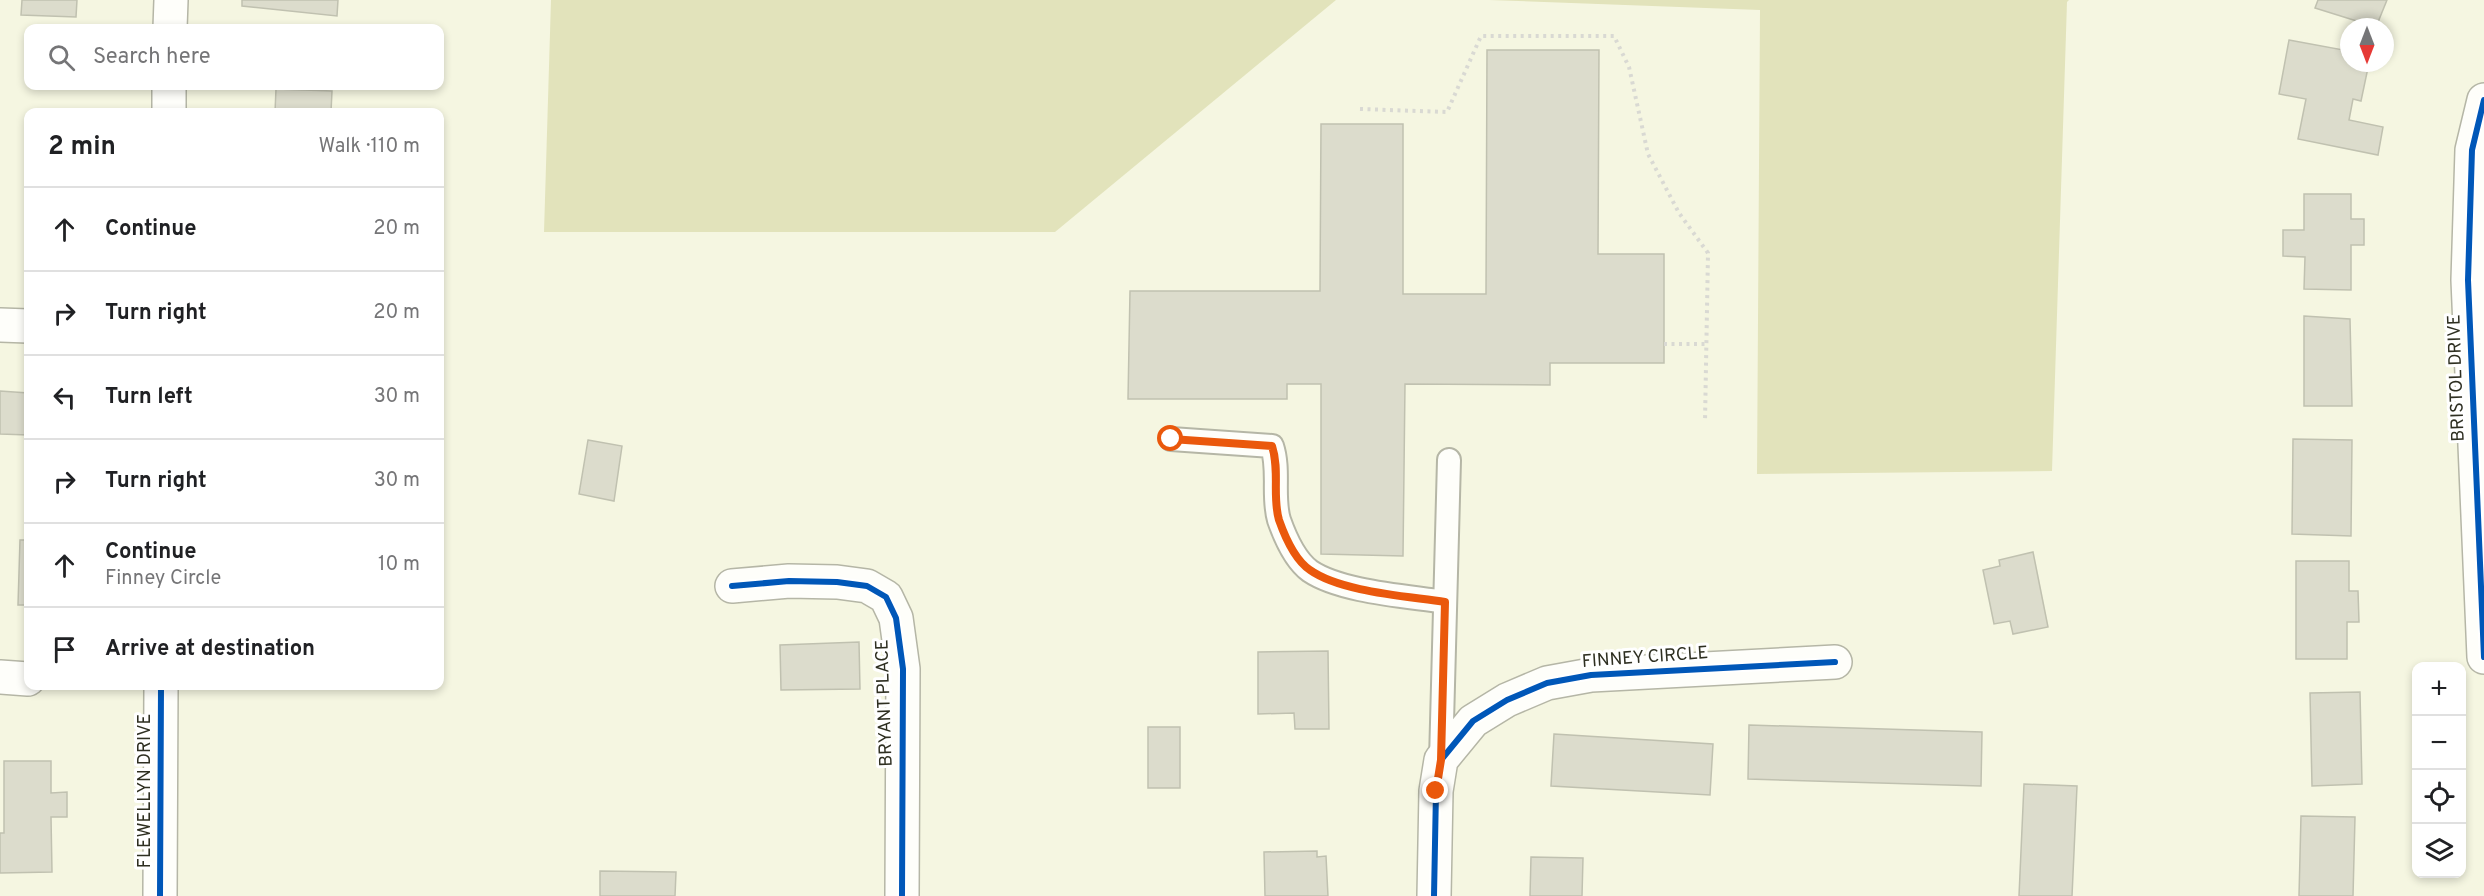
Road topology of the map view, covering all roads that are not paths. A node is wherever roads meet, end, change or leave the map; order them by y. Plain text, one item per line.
1 (171, 0) edge
2 (170, 24) edge
3 (170, 90) edge
4 (2484, 100) edge
5 (169, 108) edge
6 (0, 325) edge
7 (24, 327) edge
8 (1171, 439) dead end
9 (1449, 460) dead end
10 (732, 586) dead end
11 (1445, 602) junction
12 (2484, 657) edge
13 (1835, 662) dead end
14 (0, 677) edge
15 (24, 679) edge
16 (160, 690) edge
17 (1441, 760) junction
18 (160, 896) edge
19 (902, 896) edge
20 (1434, 896) edge

1 - 2 street
3 - 5 street
4 - 12 street, BRISTOL DRIVE
6 - 7 street
8 - 11 lane
9 - 11 lane
10 - 19 street, BRYANT PLACE
11 - 17 lane
13 - 17 street, FINNEY CIRCLE
14 - 15 street
16 - 18 street, FLEWELLYN DRIVE
17 - 20 street, FINNEY CIRCLE

